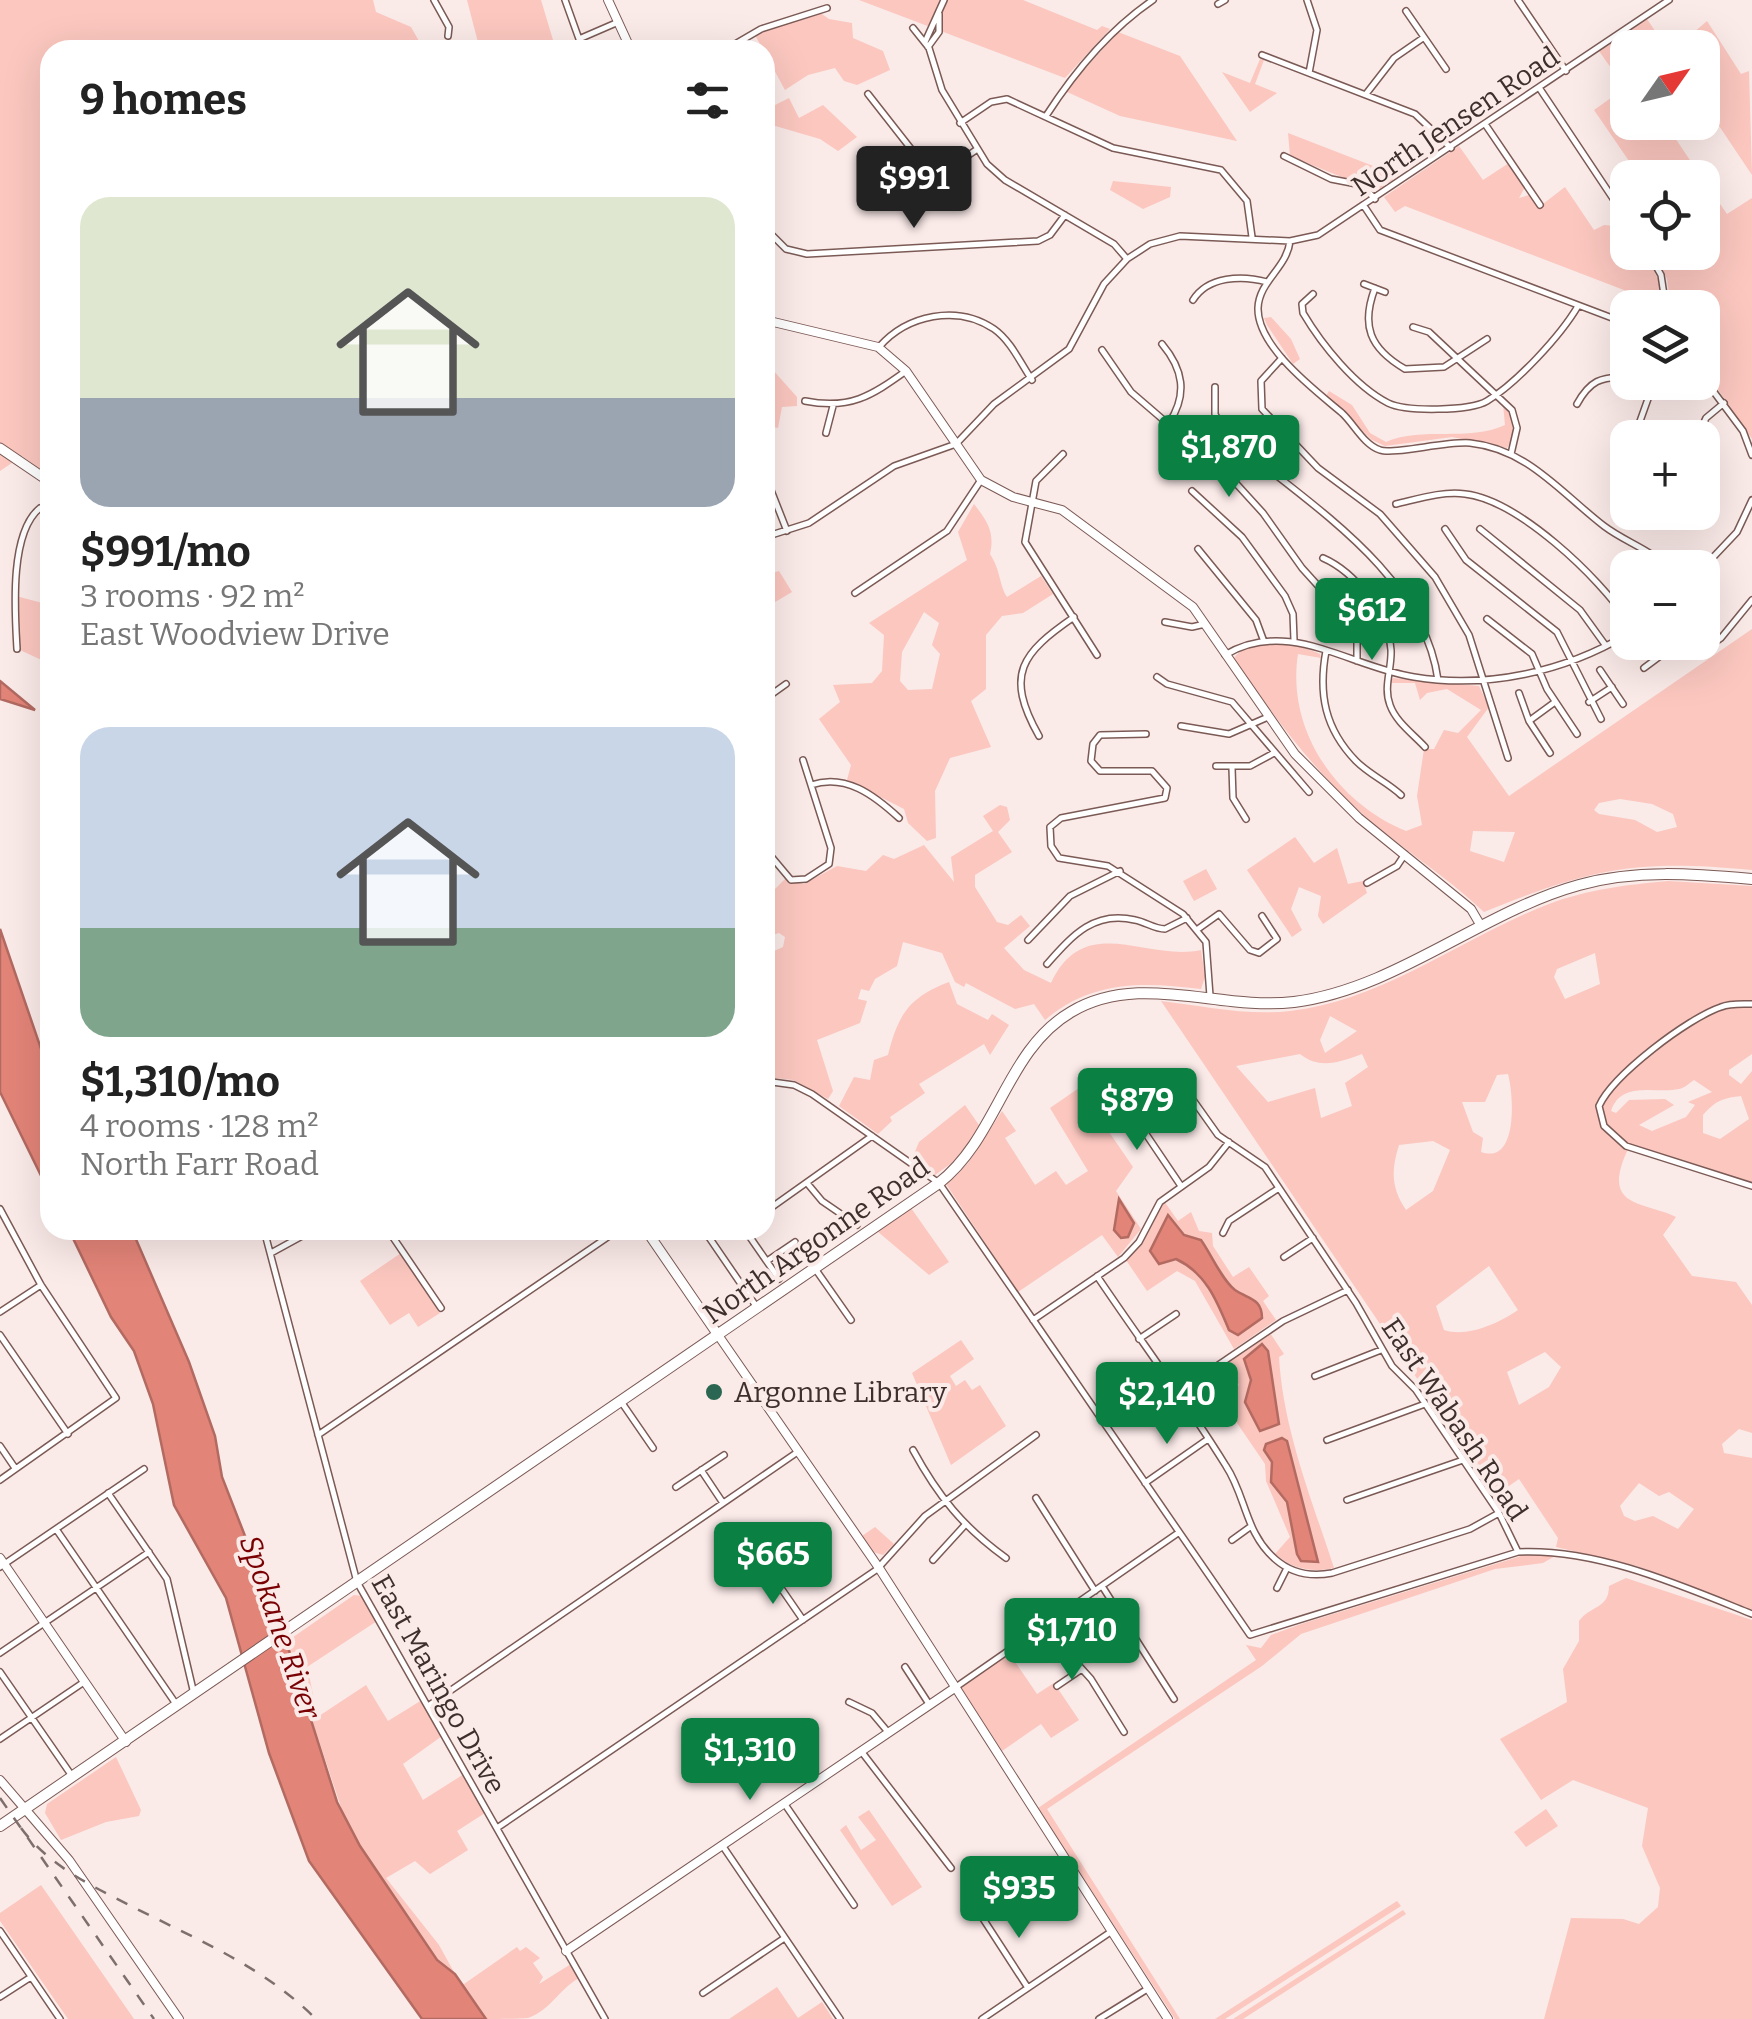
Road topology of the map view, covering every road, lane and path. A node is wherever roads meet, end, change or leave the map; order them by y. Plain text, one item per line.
1 (434, 0) edge
2 (565, 0) edge
3 (608, 0) edge
4 (944, 0) edge
5 (1154, 0) edge
6 (1306, 0) edge
7 (1518, 0) edge
8 (1669, 0) edge
9 (827, 8) dead end
10 (1406, 12) dead end
11 (616, 23) junction
12 (913, 28) dead end
13 (448, 36) dead end
14 (1423, 38) junction
15 (625, 40) edge
16 (742, 40) edge
17 (927, 44) junction
18 (1262, 55) dead end
19 (1446, 69) dead end
20 (1566, 71) junction
21 (1309, 73) junction
22 (1540, 89) junction
23 (868, 94) dead end
24 (1366, 94) junction
25 (1046, 116) junction
26 (960, 123) junction
27 (1485, 124) junction
28 (1451, 148) junction
29 (976, 150) junction
30 (1284, 156) dead end
31 (1610, 194) edge
32 (1375, 199) junction
33 (1540, 205) dead end
34 (1364, 206) junction
35 (1064, 215) junction
36 (1252, 237) junction
37 (775, 238) edge
38 (1290, 241) junction
39 (1126, 259) junction
40 (1267, 282) junction
41 (1364, 284) dead end
42 (1375, 288) junction
43 (1386, 292) dead end
44 (1313, 294) dead end
45 (1194, 300) dead end
46 (1578, 306) junction
47 (1610, 318) edge
48 (775, 326) edge
49 (1413, 327) dead end
50 (1487, 338) dead end
51 (1162, 344) dead end
52 (878, 347) junction
53 (1102, 350) dead end
54 (1282, 358) junction
55 (1458, 358) junction
56 (906, 371) junction
57 (1610, 376) edge
58 (1032, 380) junction
59 (1215, 386) dead end
60 (1496, 394) junction
61 (1720, 399) edge
62 (806, 401) dead end
63 (1577, 404) dead end
64 (1724, 404) junction
65 (833, 406) junction
66 (1705, 420) edge
67 (1168, 423) junction
68 (826, 432) dead end
69 (956, 444) junction
70 (0, 448) edge
71 (1064, 454) dead end
72 (1511, 454) junction
73 (1752, 454) edge
74 (40, 475) edge
75 (981, 480) junction
76 (1192, 491) dead end
77 (775, 500) edge
78 (1752, 500) edge
79 (1031, 502) junction
80 (1396, 504) dead end
81 (40, 508) edge
82 (1445, 529) dead end
83 (1480, 529) dead end
84 (787, 532) junction
85 (775, 535) edge
86 (1198, 549) dead end
87 (1647, 550) edge
88 (1720, 550) edge
89 (1323, 558) dead end
90 (856, 593) dead end
91 (1610, 598) edge
92 (1752, 600) edge
93 (1074, 616) junction
94 (1487, 619) dead end
95 (1164, 622) dead end
96 (1204, 624) junction
97 (1720, 637) edge
98 (1263, 639) junction
99 (1294, 640) junction
100 (1610, 644) edge
101 (1606, 646) junction
102 (17, 649) dead end
103 (1326, 651) junction
104 (1098, 655) dead end
105 (1225, 655) junction
106 (1656, 660) edge
107 (1572, 661) junction
108 (1356, 662) junction
109 (1644, 668) dead end
110 (1540, 670) junction
111 (1600, 670) dead end
112 (1389, 672) junction
113 (1158, 677) dead end
114 (1438, 680) junction
115 (1483, 680) junction
116 (786, 684) dead end
117 (1612, 686) junction
118 (775, 692) edge
119 (1519, 693) dead end
120 (1555, 702) junction
121 (1589, 702) junction
122 (1623, 704) dead end
123 (1266, 714) junction
124 (1601, 719) dead end
125 (1529, 720) junction
126 (1181, 726) dead end
127 (1250, 726) junction
128 (1146, 734) dead end
129 (1577, 734) dead end
130 (1039, 736) dead end
131 (1426, 747) dead end
132 (1274, 752) junction
133 (1550, 753) dead end
134 (1508, 758) dead end
135 (803, 760) dead end
136 (1216, 766) dead end
137 (1232, 768) junction
138 (811, 784) junction
139 (1309, 792) dead end
140 (1401, 795) dead end
141 (899, 818) dead end
142 (1246, 820) dead end
143 (1406, 854) junction
144 (775, 862) edge
145 (1120, 871) junction
146 (1752, 879) edge
147 (1367, 883) dead end
148 (1262, 916) dead end
149 (1187, 918) junction
150 (1481, 926) junction
151 (1198, 929) junction
152 (1028, 940) dead end
153 (1047, 964) dead end
154 (1210, 999) junction
155 (1752, 1004) edge
156 (1176, 1076) dead end
157 (775, 1082) edge
158 (1123, 1100) dead end
159 (872, 1136) junction
160 (1229, 1142) junction
161 (939, 1183) junction
162 (808, 1184) junction
163 (1181, 1186) junction
164 (1752, 1186) edge
165 (1278, 1188) junction
166 (775, 1205) edge
167 (0, 1209) edge
168 (857, 1225) dead end
169 (1223, 1233) dead end
170 (1313, 1238) junction
171 (267, 1240) edge
172 (294, 1240) edge
173 (395, 1240) edge
174 (603, 1240) edge
175 (653, 1240) edge
176 (711, 1240) edge
177 (748, 1240) edge
178 (795, 1242) dead end
179 (271, 1253) junction
180 (1284, 1257) dead end
181 (767, 1261) junction
182 (815, 1268) junction
183 (1097, 1276) junction
184 (779, 1279) dead end
185 (41, 1285) junction
186 (1348, 1290) junction
187 (441, 1308) dead end
188 (758, 1308) junction
189 (0, 1312) edge
190 (1176, 1314) dead end
191 (851, 1320) dead end
192 (1033, 1320) junction
193 (0, 1335) edge
194 (718, 1335) junction
195 (1139, 1339) junction
196 (1381, 1350) junction
197 (1315, 1376) dead end
198 (1177, 1393) junction
199 (620, 1401) junction
200 (1425, 1404) junction
201 (68, 1434) junction
202 (318, 1434) junction
203 (1036, 1434) dead end
204 (1208, 1439) junction
205 (1327, 1440) dead end
206 (0, 1446) edge
207 (652, 1448) dead end
208 (913, 1450) dead end
209 (798, 1451) junction
210 (724, 1455) dead end
211 (1463, 1460) junction
212 (16, 1470) junction
213 (144, 1470) dead end
214 (701, 1470) junction
215 (0, 1480) edge
216 (1144, 1484) junction
217 (676, 1487) dead end
218 (108, 1493) junction
219 (1036, 1498) dead end
220 (1347, 1500) dead end
221 (723, 1503) junction
222 (944, 1503) junction
223 (1499, 1512) junction
224 (964, 1526) junction
225 (1250, 1527) junction
226 (56, 1529) junction
227 (1178, 1533) junction
228 (1232, 1540) dead end
229 (149, 1552) junction
230 (1518, 1552) junction
231 (1006, 1558) dead end
232 (933, 1560) dead end
233 (1, 1563) edge
234 (879, 1567) junction
235 (1288, 1568) junction
236 (772, 1574) dead end
237 (357, 1582) junction
238 (1102, 1586) junction
239 (96, 1588) junction
240 (1277, 1588) dead end
241 (1095, 1591) junction
242 (1752, 1614) edge
243 (803, 1620) junction
244 (44, 1622) junction
245 (1044, 1626) junction
246 (0, 1653) edge
247 (906, 1667) dead end
248 (1082, 1668) junction
249 (0, 1672) edge
250 (84, 1682) junction
251 (1057, 1686) dead end
252 (956, 1687) junction
253 (195, 1695) junction
254 (1174, 1699) dead end
255 (849, 1702) dead end
256 (930, 1704) junction
257 (178, 1706) junction
258 (428, 1706) junction
259 (32, 1718) junction
260 (888, 1732) junction
261 (1124, 1732) dead end
262 (0, 1739) edge
263 (126, 1742) junction
264 (861, 1750) junction
265 (73, 1778) junction
266 (0, 1780) edge
267 (784, 1803) junction
268 (23, 1810) junction
269 (0, 1826) edge
270 (497, 1828) junction
271 (722, 1845) junction
272 (951, 1868) dead end
273 (854, 1904) dead end
274 (980, 1914) dead end
275 (0, 1931) edge
276 (1112, 1931) junction
277 (784, 1938) junction
278 (566, 1951) junction
279 (30, 1977) junction
280 (1028, 1988) junction
281 (1149, 1988) junction
282 (703, 1993) dead end
283 (0, 1997) edge
284 (60, 2019) edge
285 (179, 2019) edge
286 (606, 2019) edge
287 (840, 2019) edge
288 (982, 2019) edge
289 (1099, 2019) edge
290 (1168, 2019) edge

1 - 13 street
2 - 11 street
3 - 11 street
4 - 17 street
5 - 25 street
6 - 21 street
7 - 20 street
8 - 20 street, North Jensen Road
9 - 16 street
10 - 14 street
11 - 15 street
12 - 17 street
14 - 19 street
14 - 24 street
17 - 26 street
18 - 21 street
20 - 22 street, North Jensen Road
21 - 24 street
22 - 27 street, North Jensen Road
22 - 31 street
23 - 29 street
24 - 28 street
25 - 26 street
25 - 36 street
26 - 29 street
27 - 28 street, North Jensen Road
27 - 33 street
28 - 32 street, North Jensen Road
29 - 35 street
30 - 32 street
32 - 34 street, North Jensen Road
34 - 38 street, North Jensen Road
34 - 46 street
35 - 37 street
35 - 39 street
36 - 38 street, North Jensen Road
36 - 39 street, North Jensen Road
38 - 40 street
39 - 58 street
40 - 45 street
40 - 54 street
41 - 42 street
42 - 43 street
42 - 55 street
44 - 60 street
46 - 47 street
46 - 60 street
48 - 52 street
49 - 55 street
50 - 55 street
51 - 67 street
52 - 56 street
52 - 58 street
53 - 67 street
54 - 72 street
54 - 115 street
55 - 60 street
56 - 65 street
56 - 69 street
57 - 63 street
58 - 69 street
59 - 114 street
60 - 72 street
61 - 64 street
62 - 65 street
64 - 66 street
64 - 73 street
65 - 68 street
67 - 108 street
69 - 75 street
69 - 84 street
70 - 74 main road
71 - 79 street
72 - 87 street
75 - 79 street
75 - 90 street
76 - 99 street
77 - 84 street
78 - 88 street
79 - 93 street
79 - 96 street
80 - 91 street
81 - 102 street
82 - 107 street
83 - 101 street
84 - 85 street
86 - 98 street
89 - 112 street
92 - 97 street
93 - 104 street
93 - 130 street
94 - 110 street
95 - 96 street
96 - 105 street
98 - 99 street
98 - 105 street
99 - 103 street
100 - 101 street
101 - 107 street
103 - 108 street
103 - 140 street
105 - 123 street
106 - 109 street
107 - 110 street
107 - 121 street
108 - 112 street
110 - 115 street
110 - 120 street
111 - 117 street
112 - 114 street
112 - 131 street
113 - 127 street
114 - 115 street
115 - 134 street
116 - 118 street
117 - 121 street
117 - 122 street
119 - 125 street
120 - 125 street
120 - 129 street
121 - 124 street
123 - 127 street
123 - 143 street
125 - 133 street
126 - 127 street
127 - 132 street
128 - 145 street
132 - 137 street
132 - 139 street
135 - 138 street
136 - 137 street
137 - 142 street
138 - 141 street
138 - 144 street
143 - 147 street
143 - 150 street
145 - 149 street
145 - 152 street
146 - 150 main road, North Argonne Road
148 - 151 street
149 - 151 street
149 - 153 street
150 - 154 main road, North Argonne Road
151 - 154 street
154 - 161 main road, North Argonne Road
155 - 164 street
156 - 160 street, East Wabash Road
157 - 159 street
158 - 163 street
159 - 161 street
159 - 162 street
160 - 163 street
160 - 165 street, East Wabash Road
161 - 182 main road, North Argonne Road
161 - 192 street
162 - 166 street
162 - 168 street
163 - 183 street
165 - 169 street
165 - 170 street, East Wabash Road
167 - 185 street
170 - 180 street
170 - 186 street, East Wabash Road
171 - 179 street, East Maringo Drive
172 - 179 street
173 - 187 street
174 - 202 street
175 - 194 main road
176 - 188 street
177 - 181 street
178 - 181 street
179 - 202 street, East Maringo Drive
181 - 184 street
182 - 188 main road, North Argonne Road
182 - 191 street
183 - 192 street
183 - 195 street
185 - 189 street
185 - 201 street
186 - 196 street, East Wabash Road
186 - 198 street
188 - 194 main road, North Argonne Road
190 - 195 street
192 - 216 street
193 - 201 street
194 - 199 main road, North Argonne Road
194 - 209 street
195 - 198 street
196 - 197 street
196 - 200 street, East Wabash Road
198 - 204 street
199 - 207 street
199 - 237 main road, North Argonne Road
200 - 205 street
200 - 211 street, East Wabash Road
201 - 212 street
202 - 237 street, East Maringo Drive
203 - 222 street
204 - 216 street
204 - 225 street
206 - 212 street
208 - 222 street
209 - 221 street
209 - 234 street
210 - 214 street
211 - 220 street
211 - 223 street, East Wabash Road
212 - 215 street
213 - 218 street
214 - 217 street
214 - 221 street
216 - 227 street
218 - 226 street
218 - 229 street
219 - 241 street
221 - 258 street
222 - 224 street
222 - 234 street
223 - 230 street, East Wabash Road
223 - 235 street
224 - 231 street
224 - 232 street
225 - 228 street
225 - 235 street
226 - 233 street
226 - 239 street
227 - 230 street
227 - 238 street
229 - 239 street
229 - 253 street
230 - 242 street
233 - 244 street
234 - 243 street
234 - 252 street
235 - 240 street
236 - 243 street
237 - 253 main road, North Argonne Road
237 - 258 street, East Maringo Drive
238 - 241 street
238 - 254 street
239 - 244 street
239 - 257 street
241 - 245 street
243 - 270 street
244 - 246 street
244 - 250 street
245 - 248 street
245 - 252 street
247 - 256 street
248 - 251 street
248 - 261 street
249 - 259 street
250 - 259 street
250 - 263 street
252 - 256 street
252 - 276 street
253 - 257 main road, North Argonne Road
255 - 260 street
256 - 260 street
257 - 263 main road, North Argonne Road
258 - 270 street, East Maringo Drive
259 - 262 street
259 - 265 street
260 - 264 street
263 - 265 main road, North Argonne Road
264 - 267 street
264 - 272 street
265 - 268 main road, North Argonne Road
266 - 268 street
267 - 271 street
267 - 273 street
268 - 269 main road, North Argonne Road
268 - 285 street
270 - 278 street, East Maringo Drive
271 - 277 street
271 - 278 street
274 - 280 street
275 - 279 street
276 - 280 street
276 - 281 street
277 - 282 street
277 - 287 street
278 - 286 street, East Maringo Drive
279 - 283 street
279 - 284 street
280 - 288 street
281 - 289 street
281 - 290 street

